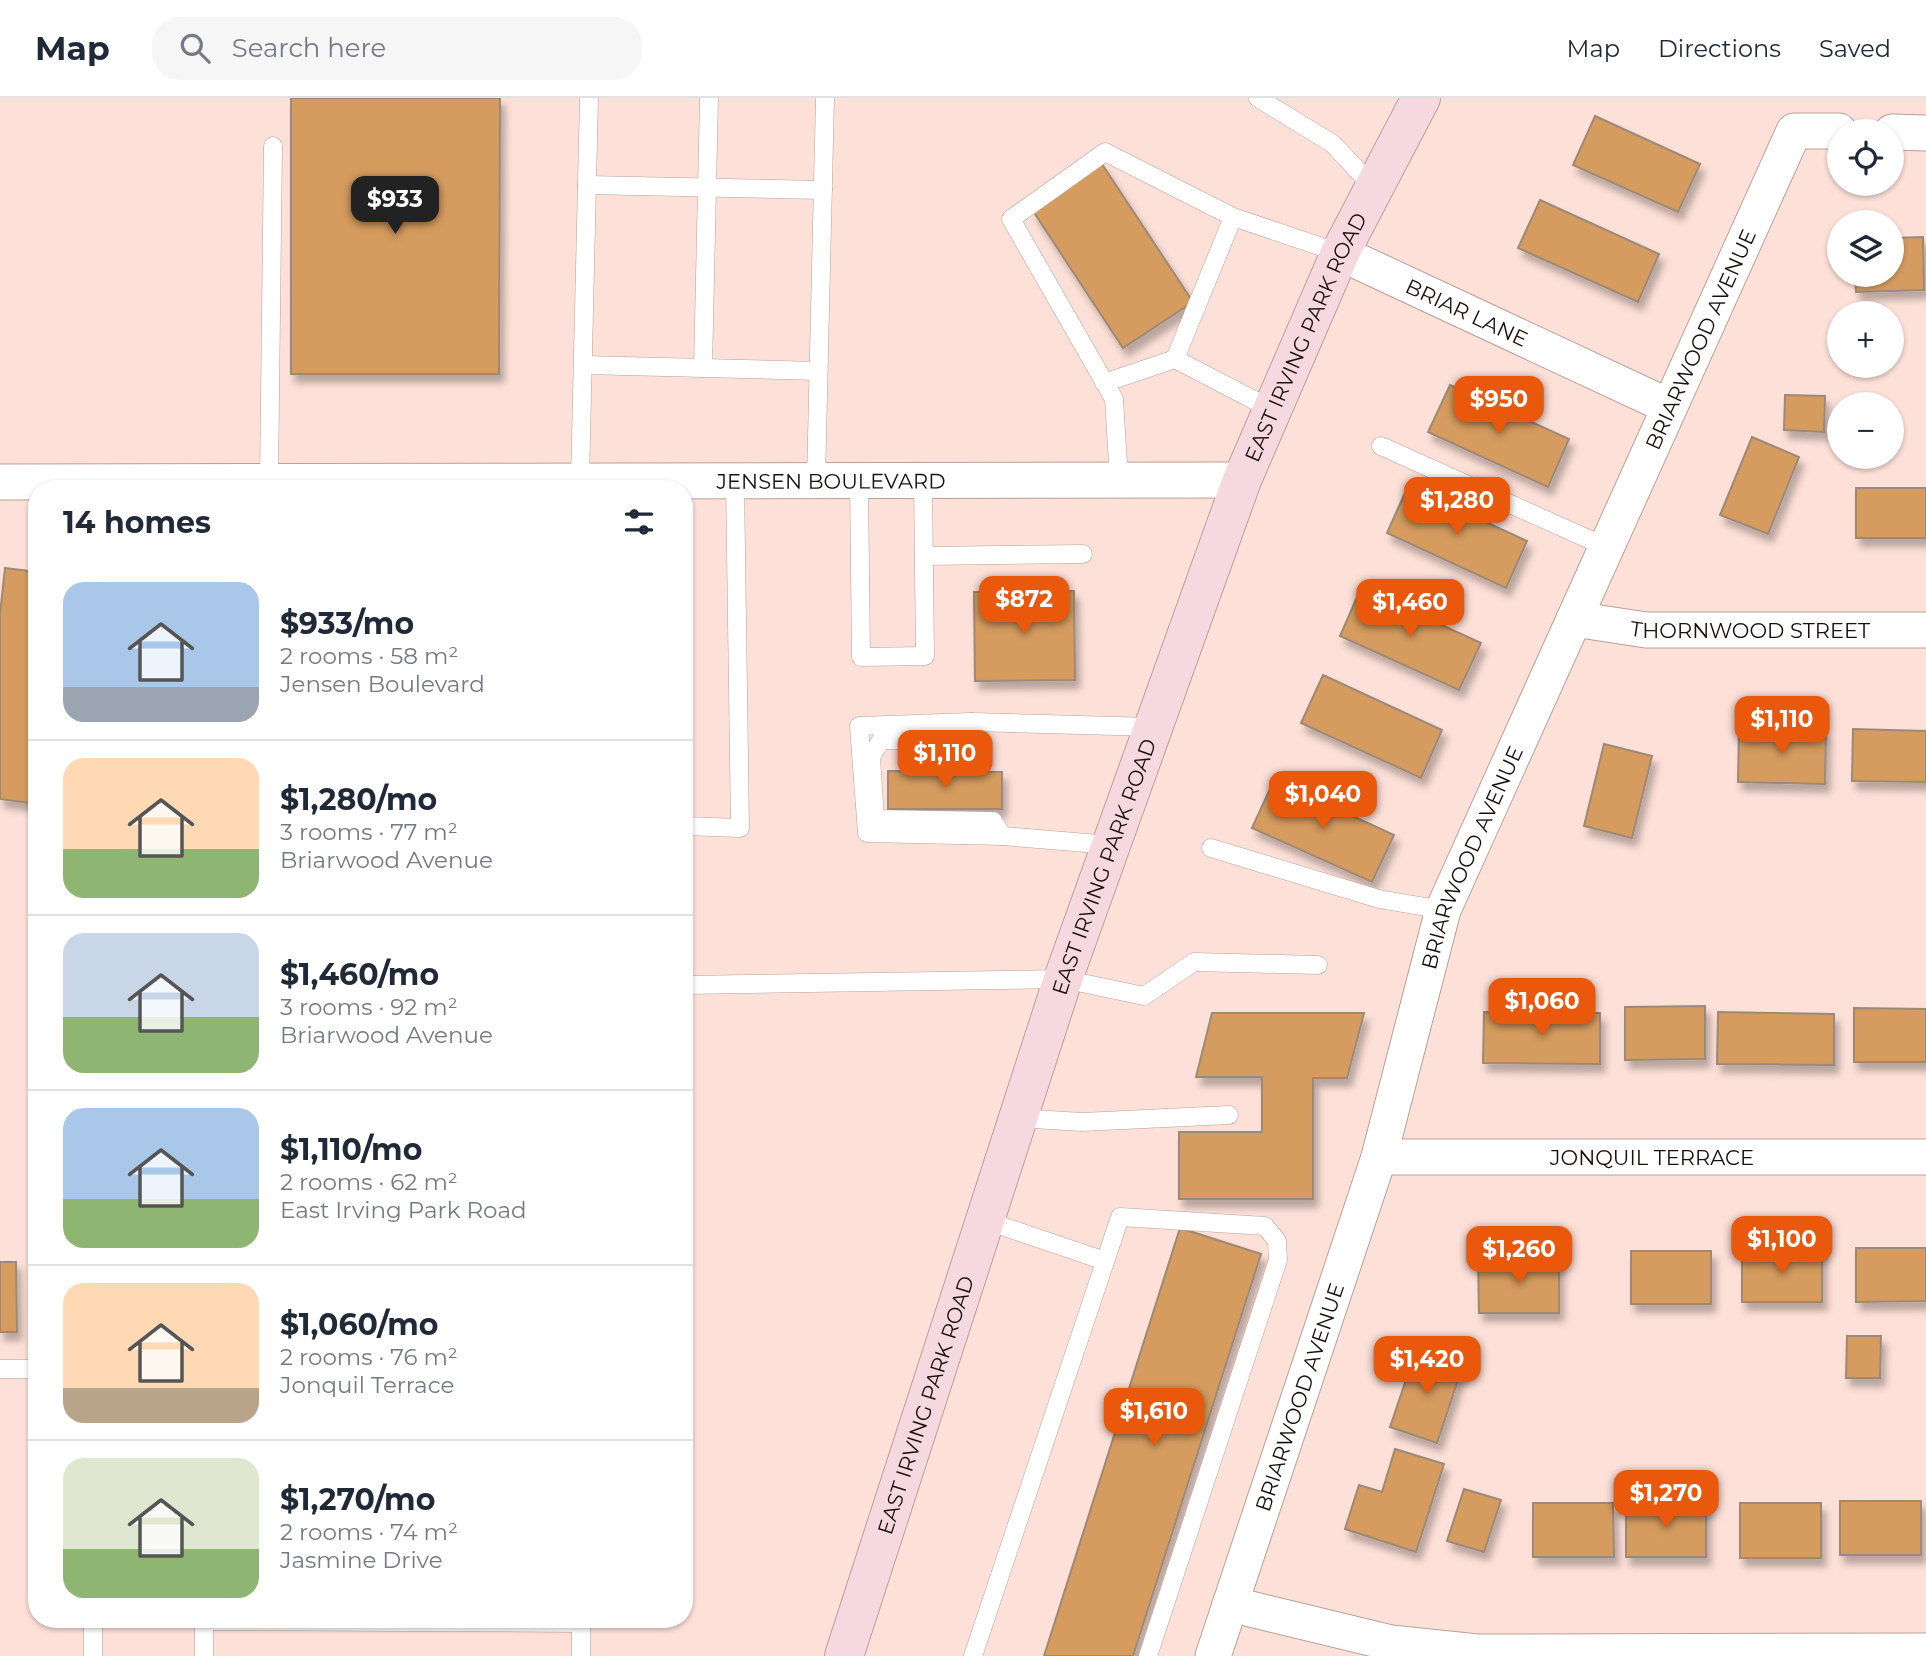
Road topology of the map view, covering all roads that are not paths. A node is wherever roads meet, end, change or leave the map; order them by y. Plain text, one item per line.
1 (589, 98) edge
2 (709, 98) edge
3 (825, 98) edge
4 (1258, 98) edge
5 (1421, 98) edge
6 (1827, 131) edge
7 (1904, 132) edge
8 (1926, 133) edge
9 (273, 146) dead end
10 (587, 185) junction
11 (707, 188) junction
12 (1374, 188) junction
13 (822, 190) junction
14 (1233, 217) junction
15 (1340, 253) junction
16 (1175, 359) junction
17 (583, 365) junction
18 (703, 368) junction
19 (818, 370) junction
20 (1104, 383) junction
21 (1668, 406) junction
22 (1273, 410) junction
23 (1381, 446) dead end
24 (269, 480) edge
25 (571, 480) edge
26 (735, 481) junction
27 (816, 481) junction
28 (859, 481) junction
29 (923, 481) junction
30 (1119, 481) junction
31 (1242, 481) junction
32 (0, 482) edge
33 (693, 482) edge
34 (28, 483) edge
35 (1606, 547) junction
36 (1083, 554) dead end
37 (924, 556) junction
38 (1574, 619) junction
39 (1926, 630) edge
40 (971, 722) junction
41 (1153, 727) junction
42 (693, 826) edge
43 (1003, 836) junction
44 (1110, 845) junction
45 (1211, 848) dead end
46 (1443, 910) junction
47 (1318, 965) dead end
48 (1063, 979) junction
49 (693, 985) edge
50 (1229, 1115) dead end
51 (1017, 1118) junction
52 (1379, 1157) junction
53 (1926, 1157) edge
54 (984, 1220) junction
55 (1105, 1261) junction
56 (0, 1369) edge
57 (28, 1369) edge
58 (1230, 1604) junction
59 (93, 1628) edge
60 (204, 1628) edge
61 (581, 1628) edge
62 (1926, 1651) edge
63 (93, 1656) edge
64 (204, 1656) edge
65 (581, 1656) edge
66 (844, 1656) edge
67 (973, 1656) edge
68 (1148, 1656) edge
69 (1213, 1656) edge

1 - 10 lane
2 - 11 lane
3 - 13 lane
4 - 12 lane
5 - 12 main road, EAST IRVING PARK ROAD
6 - 21 street, BRIARWOOD AVENUE
7 - 8 street
9 - 24 lane
10 - 11 lane
10 - 17 lane
11 - 13 lane
11 - 18 lane
12 - 15 main road, EAST IRVING PARK ROAD
13 - 19 lane
14 - 15 lane
14 - 16 lane
14 - 20 lane
15 - 21 street, BRIAR LANE
15 - 22 main road, EAST IRVING PARK ROAD
16 - 20 lane
16 - 22 lane
17 - 18 lane
17 - 25 lane
18 - 19 lane
19 - 27 lane
20 - 30 lane
21 - 35 street, BRIARWOOD AVENUE
22 - 31 main road, EAST IRVING PARK ROAD
23 - 35 lane
26 - 27 street, JENSEN BOULEVARD
26 - 33 street, JENSEN BOULEVARD
26 - 42 lane
27 - 28 street, JENSEN BOULEVARD
28 - 29 street, JENSEN BOULEVARD
28 - 37 lane
29 - 30 street, JENSEN BOULEVARD
29 - 37 lane
30 - 31 street, JENSEN BOULEVARD
31 - 41 main road, EAST IRVING PARK ROAD
32 - 34 street, JENSEN BOULEVARD
35 - 38 street, BRIARWOOD AVENUE
36 - 37 lane
38 - 39 street, THORNWOOD STREET
38 - 46 street, BRIARWOOD AVENUE
40 - 41 lane
40 - 43 lane
40 - 43 lane
41 - 44 main road, EAST IRVING PARK ROAD
43 - 44 lane
44 - 48 main road, EAST IRVING PARK ROAD
45 - 46 lane
46 - 52 street, BRIARWOOD AVENUE
47 - 48 lane
48 - 49 lane
48 - 51 main road, EAST IRVING PARK ROAD
50 - 51 lane
51 - 54 main road, EAST IRVING PARK ROAD
52 - 53 street, JONQUIL TERRACE
52 - 58 street, BRIARWOOD AVENUE
54 - 55 lane
54 - 66 main road, EAST IRVING PARK ROAD
55 - 67 lane
55 - 68 lane
56 - 57 lane
58 - 62 street
58 - 69 street, BRIARWOOD AVENUE
59 - 63 lane
60 - 64 lane
61 - 65 lane

